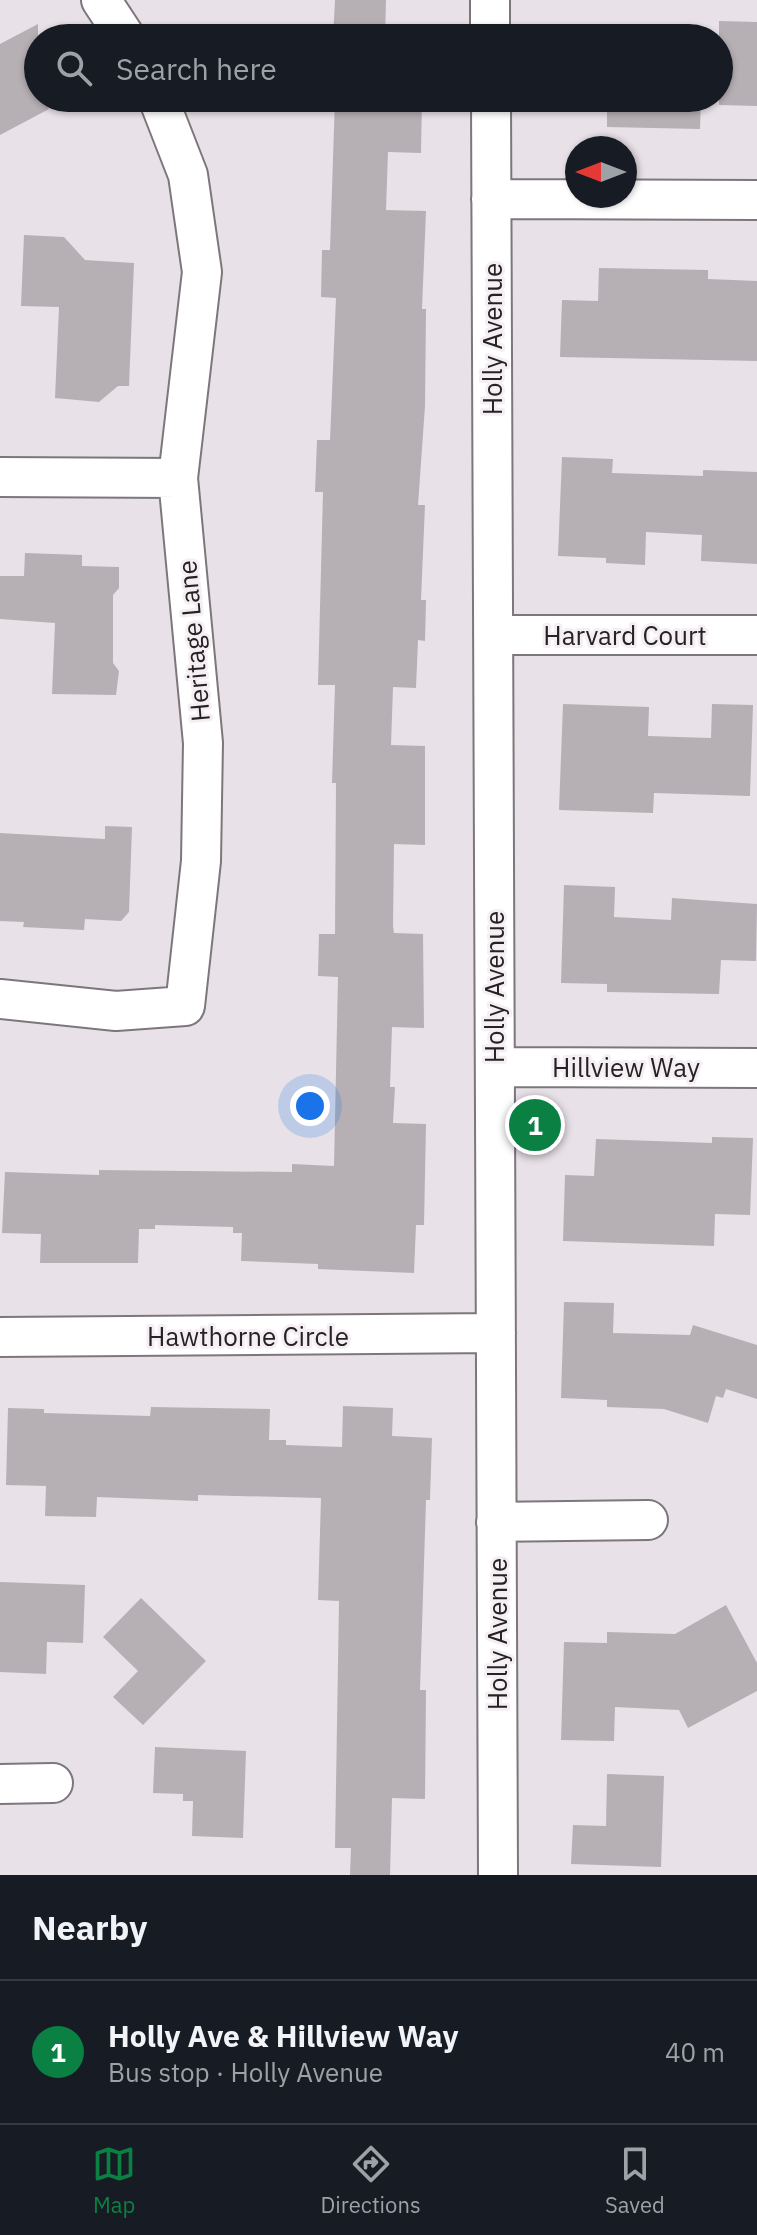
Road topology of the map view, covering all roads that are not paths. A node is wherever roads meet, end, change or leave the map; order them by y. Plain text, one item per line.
1 (101, 0) edge
2 (490, 0) edge
3 (117, 24) edge
4 (490, 24) edge
5 (163, 112) edge
6 (491, 112) edge
7 (491, 199) junction
8 (757, 200) edge
9 (0, 477) edge
10 (178, 478) junction
11 (493, 635) junction
12 (757, 635) edge
13 (0, 999) edge
14 (495, 1067) junction
15 (757, 1068) edge
16 (496, 1333) junction
17 (0, 1337) edge
18 (648, 1520) dead end
19 (496, 1522) junction
20 (53, 1783) dead end
21 (0, 1784) edge
22 (498, 1875) edge

1 - 3 street
2 - 4 street
5 - 10 street, Heritage Lane
6 - 7 street, Holly Avenue
7 - 8 street
7 - 11 street, Holly Avenue
9 - 10 street
10 - 13 street, Heritage Lane
11 - 12 street, Harvard Court
11 - 14 street, Holly Avenue
14 - 15 street, Hillview Way
14 - 16 street, Holly Avenue
16 - 17 street, Hawthorne Circle
16 - 19 street, Holly Avenue
18 - 19 street
19 - 22 street, Holly Avenue
20 - 21 street

